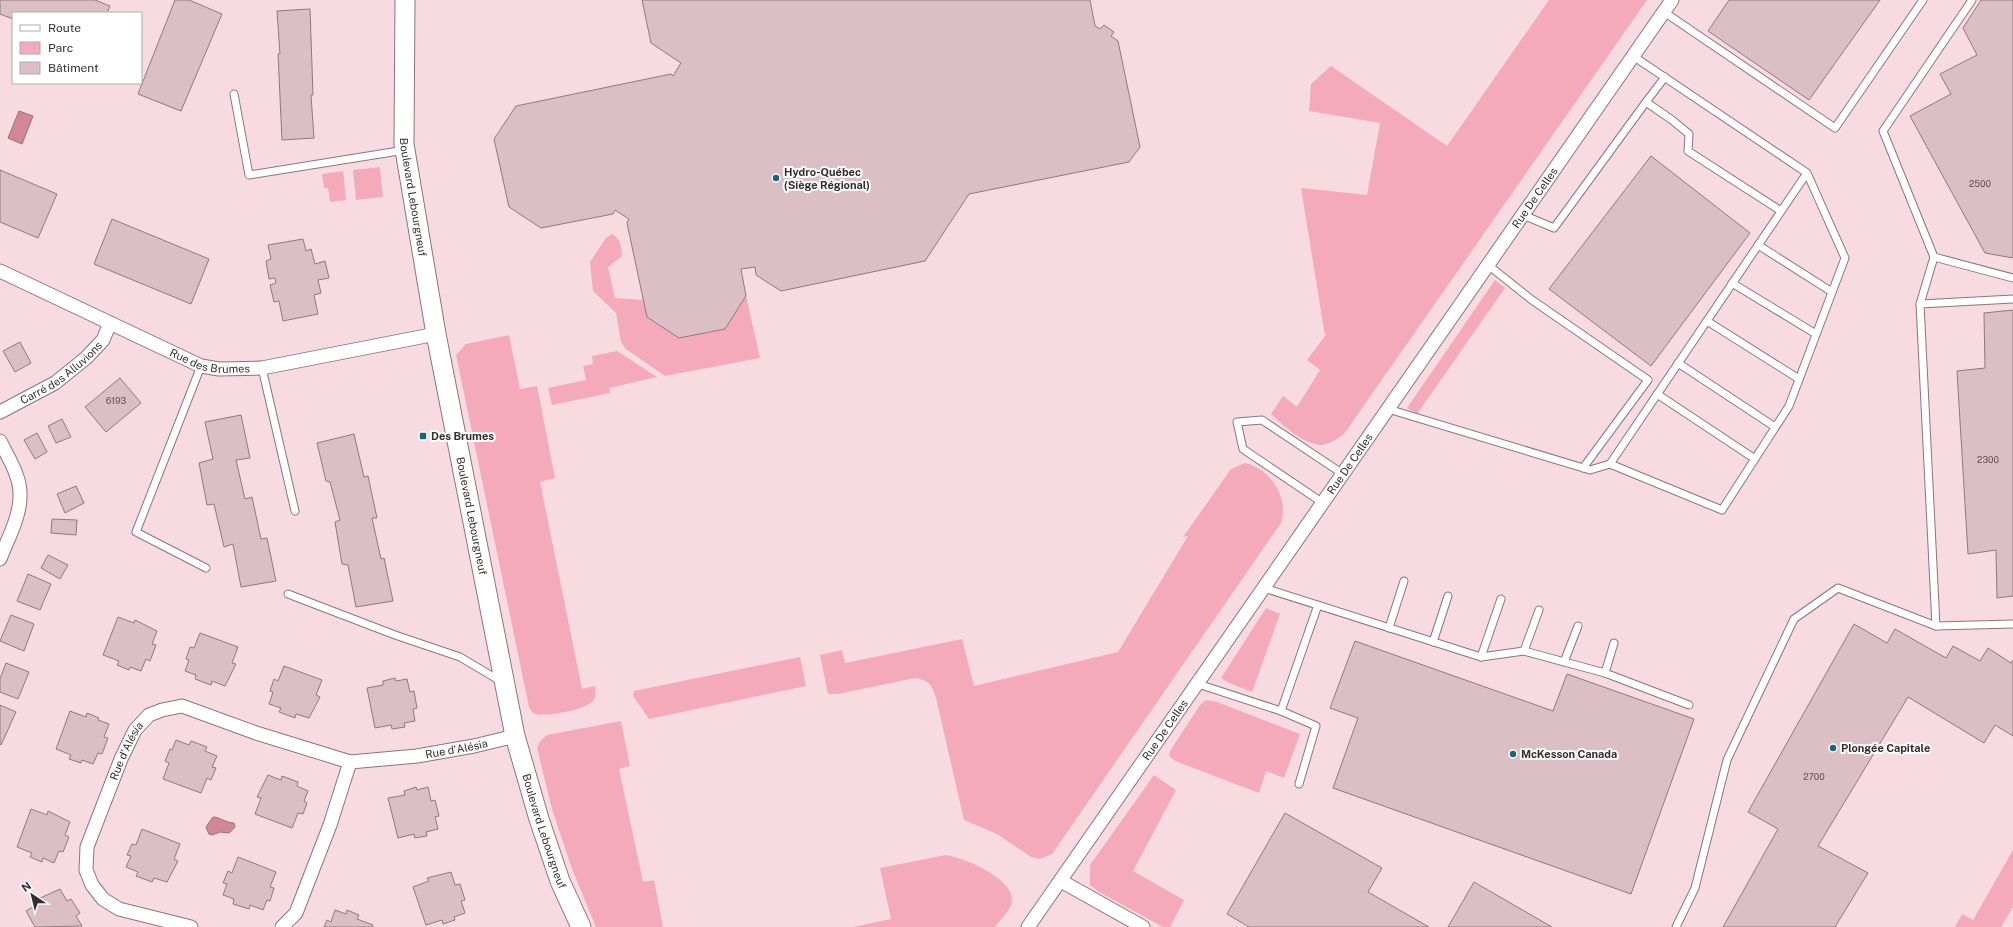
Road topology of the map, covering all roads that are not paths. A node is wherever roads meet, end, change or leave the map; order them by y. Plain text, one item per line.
1 (405, 0) edge
2 (1672, 0) edge
3 (1923, 0) edge
4 (1972, 0) edge
5 (1664, 12) junction
6 (1633, 56) junction
7 (1665, 77) junction
8 (234, 94) dead end
9 (1646, 102) junction
10 (405, 150) junction
11 (1807, 173) junction
12 (1781, 211) junction
13 (1523, 215) junction
14 (1758, 245) junction
15 (1934, 257) junction
16 (1488, 265) junction
17 (0, 271) edge
18 (2013, 278) edge
19 (1732, 283) junction
20 (1832, 292) junction
21 (2013, 298) edge
22 (1920, 304) junction
23 (1707, 321) junction
24 (110, 323) junction
25 (436, 334) junction
26 (1816, 334) junction
27 (1678, 364) junction
28 (201, 366) junction
29 (262, 368) junction
30 (1799, 379) junction
31 (1657, 394) junction
32 (1388, 409) junction
33 (0, 412) edge
34 (1775, 426) junction
35 (0, 441) edge
36 (1755, 459) junction
37 (1610, 464) junction
38 (1583, 468) junction
39 (1343, 474) junction
40 (1323, 503) junction
41 (295, 511) dead end
42 (0, 559) edge
43 (206, 568) dead end
44 (1404, 581) dead end
45 (1264, 588) junction
46 (288, 594) dead end
47 (1448, 596) dead end
48 (1501, 598) dead end
49 (1318, 605) junction
50 (1539, 610) dead end
51 (2013, 624) edge
52 (1578, 626) dead end
53 (1936, 626) junction
54 (1388, 628) junction
55 (1433, 642) junction
56 (1614, 644) dead end
57 (1524, 651) junction
58 (1481, 657) junction
59 (1564, 662) junction
60 (1605, 673) junction
61 (505, 684) junction
62 (1198, 684) junction
63 (1689, 705) dead end
64 (1281, 711) junction
65 (515, 736) junction
66 (350, 762) junction
67 (1299, 784) dead end
68 (1061, 882) junction
69 (191, 927) edge
70 (282, 927) edge
71 (581, 927) edge
72 (1028, 927) edge
73 (1143, 927) edge
74 (1676, 927) edge

1 - 10 main road, Boulevard Lebourgneuf
2 - 5 street, Rue De Celles
3 - 5 lane
4 - 15 lane
5 - 6 street, Rue De Celles
6 - 7 lane
6 - 13 street, Rue De Celles
7 - 9 lane
7 - 11 lane
8 - 10 lane
9 - 12 lane
9 - 13 lane
10 - 25 main road, Boulevard Lebourgneuf
11 - 12 lane
11 - 20 lane
12 - 14 lane
13 - 16 street, Rue De Celles
14 - 19 lane
14 - 20 lane
15 - 18 lane
15 - 22 lane
16 - 32 street, Rue De Celles
16 - 38 lane
17 - 24 street, Rue des Brumes
19 - 23 lane
19 - 26 lane
20 - 26 lane
21 - 22 lane
22 - 53 lane
23 - 27 lane
23 - 30 lane
24 - 28 street, Rue des Brumes
24 - 33 street, Carré des Alluvions
25 - 29 street, Rue des Brumes
25 - 61 main road, Boulevard Lebourgneuf
26 - 30 lane
27 - 31 lane
27 - 34 lane
28 - 29 street, Rue des Brumes
28 - 43 lane
29 - 41 lane
30 - 34 lane
31 - 36 lane
31 - 37 lane
32 - 38 lane
32 - 39 street, Rue De Celles
34 - 36 lane
35 - 42 street
36 - 37 lane
37 - 38 lane
39 - 40 street, Rue De Celles
39 - 40 lane
40 - 45 street, Rue De Celles
44 - 54 lane
45 - 49 lane
45 - 62 street, Rue De Celles
46 - 61 lane
47 - 55 lane
48 - 58 lane
49 - 54 lane
49 - 64 lane
50 - 57 lane
51 - 53 lane
52 - 59 lane
53 - 74 lane
54 - 55 lane
55 - 58 lane
56 - 60 lane
57 - 58 lane
57 - 59 lane
59 - 60 lane
60 - 63 lane
61 - 65 main road, Boulevard Lebourgneuf
62 - 64 lane
62 - 68 street, Rue De Celles
64 - 67 lane
65 - 66 street, Rue d'Alésia
65 - 71 main road, Boulevard Lebourgneuf
66 - 69 street, Rue d'Alésia
66 - 70 street
68 - 72 street, Rue De Celles
68 - 73 street

